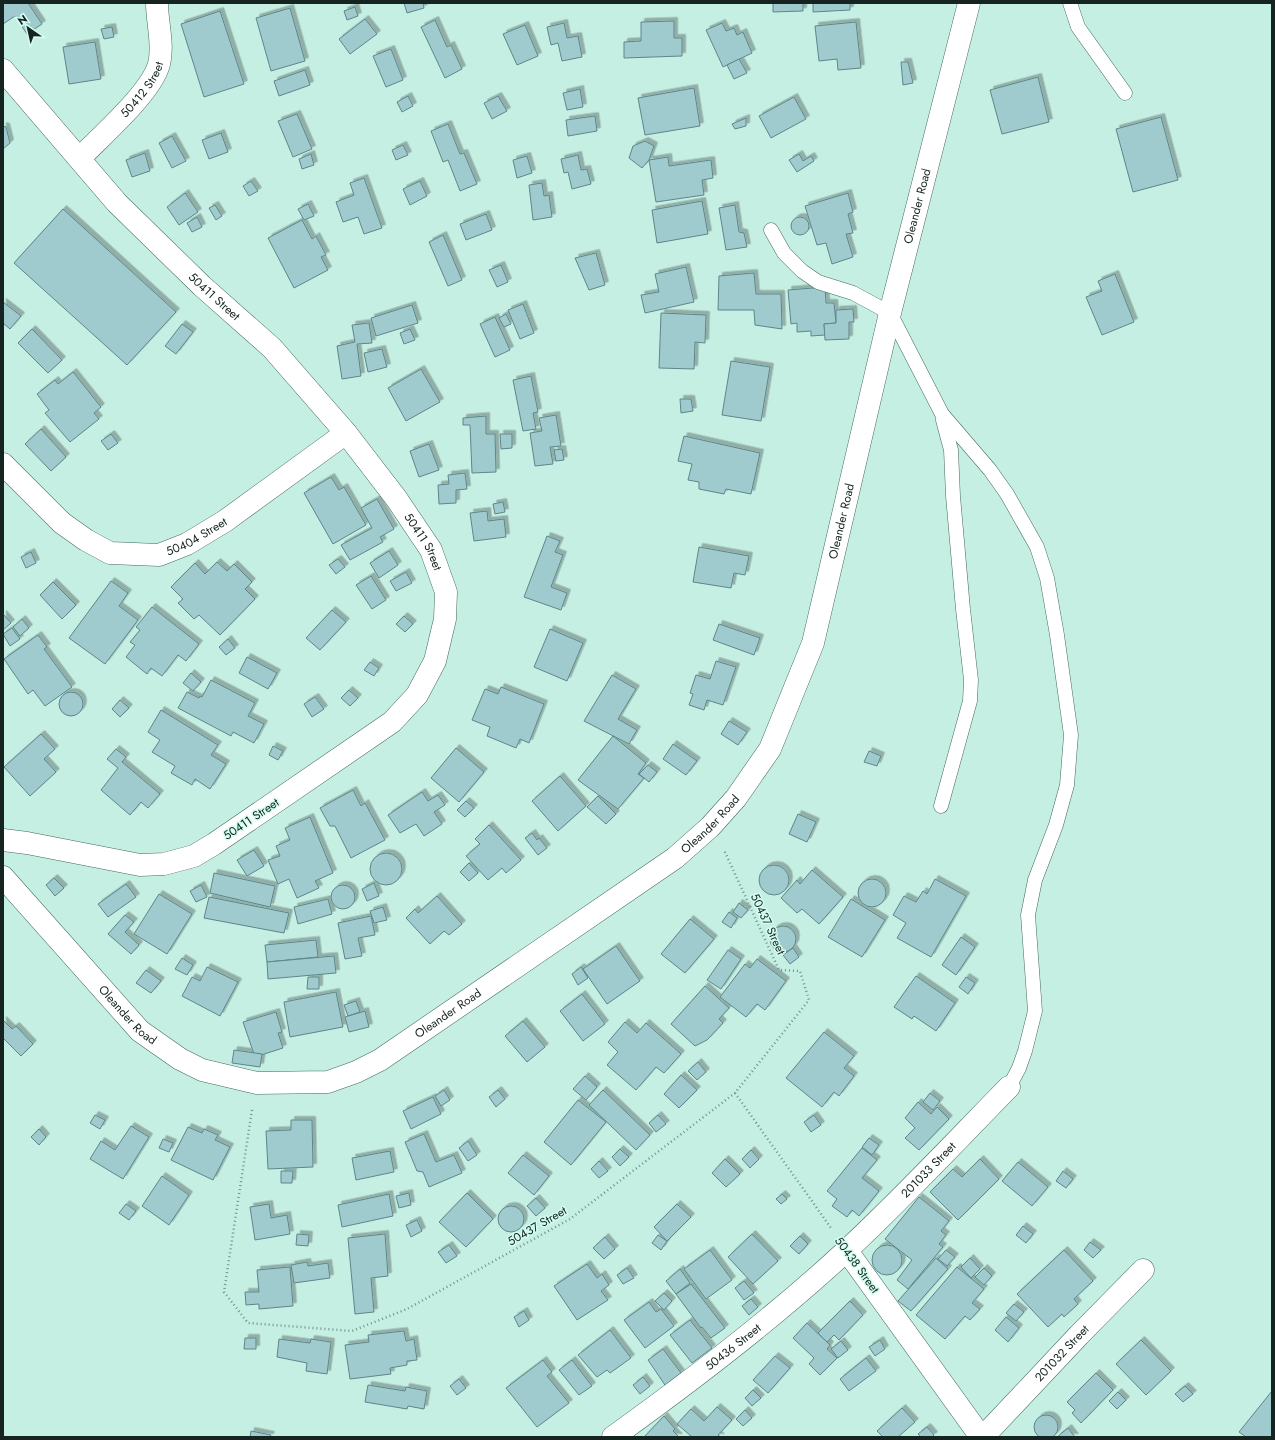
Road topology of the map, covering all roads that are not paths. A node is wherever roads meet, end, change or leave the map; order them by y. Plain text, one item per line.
1 (158, 3) edge
2 (969, 3) edge
3 (1070, 3) edge
4 (3, 70) edge
5 (1125, 93) dead end
6 (80, 158) junction
7 (771, 230) dead end
8 (890, 313) junction
9 (942, 414) junction
10 (346, 433) junction
11 (3, 464) edge
12 (941, 806) dead end
13 (3, 840) edge
14 (3, 877) edge
15 (1009, 1087) joint
16 (847, 1251) junction
17 (1143, 1270) dead end
18 (614, 1437) edge
19 (982, 1437) edge

1 - 6 street, 50412 Street
2 - 8 street, Oleander Road
3 - 5 lane
4 - 6 street, 50411 Street
6 - 10 street, 50411 Street
7 - 8 lane
8 - 9 lane
8 - 14 street, Oleander Road
9 - 12 lane
9 - 15 lane
10 - 11 street, 50404 Street
10 - 13 street, 50411 Street
15 - 16 street, 201033 Street
16 - 18 street, 50436 Street
16 - 19 street, 50438 Street
17 - 19 street, 201032 Street

